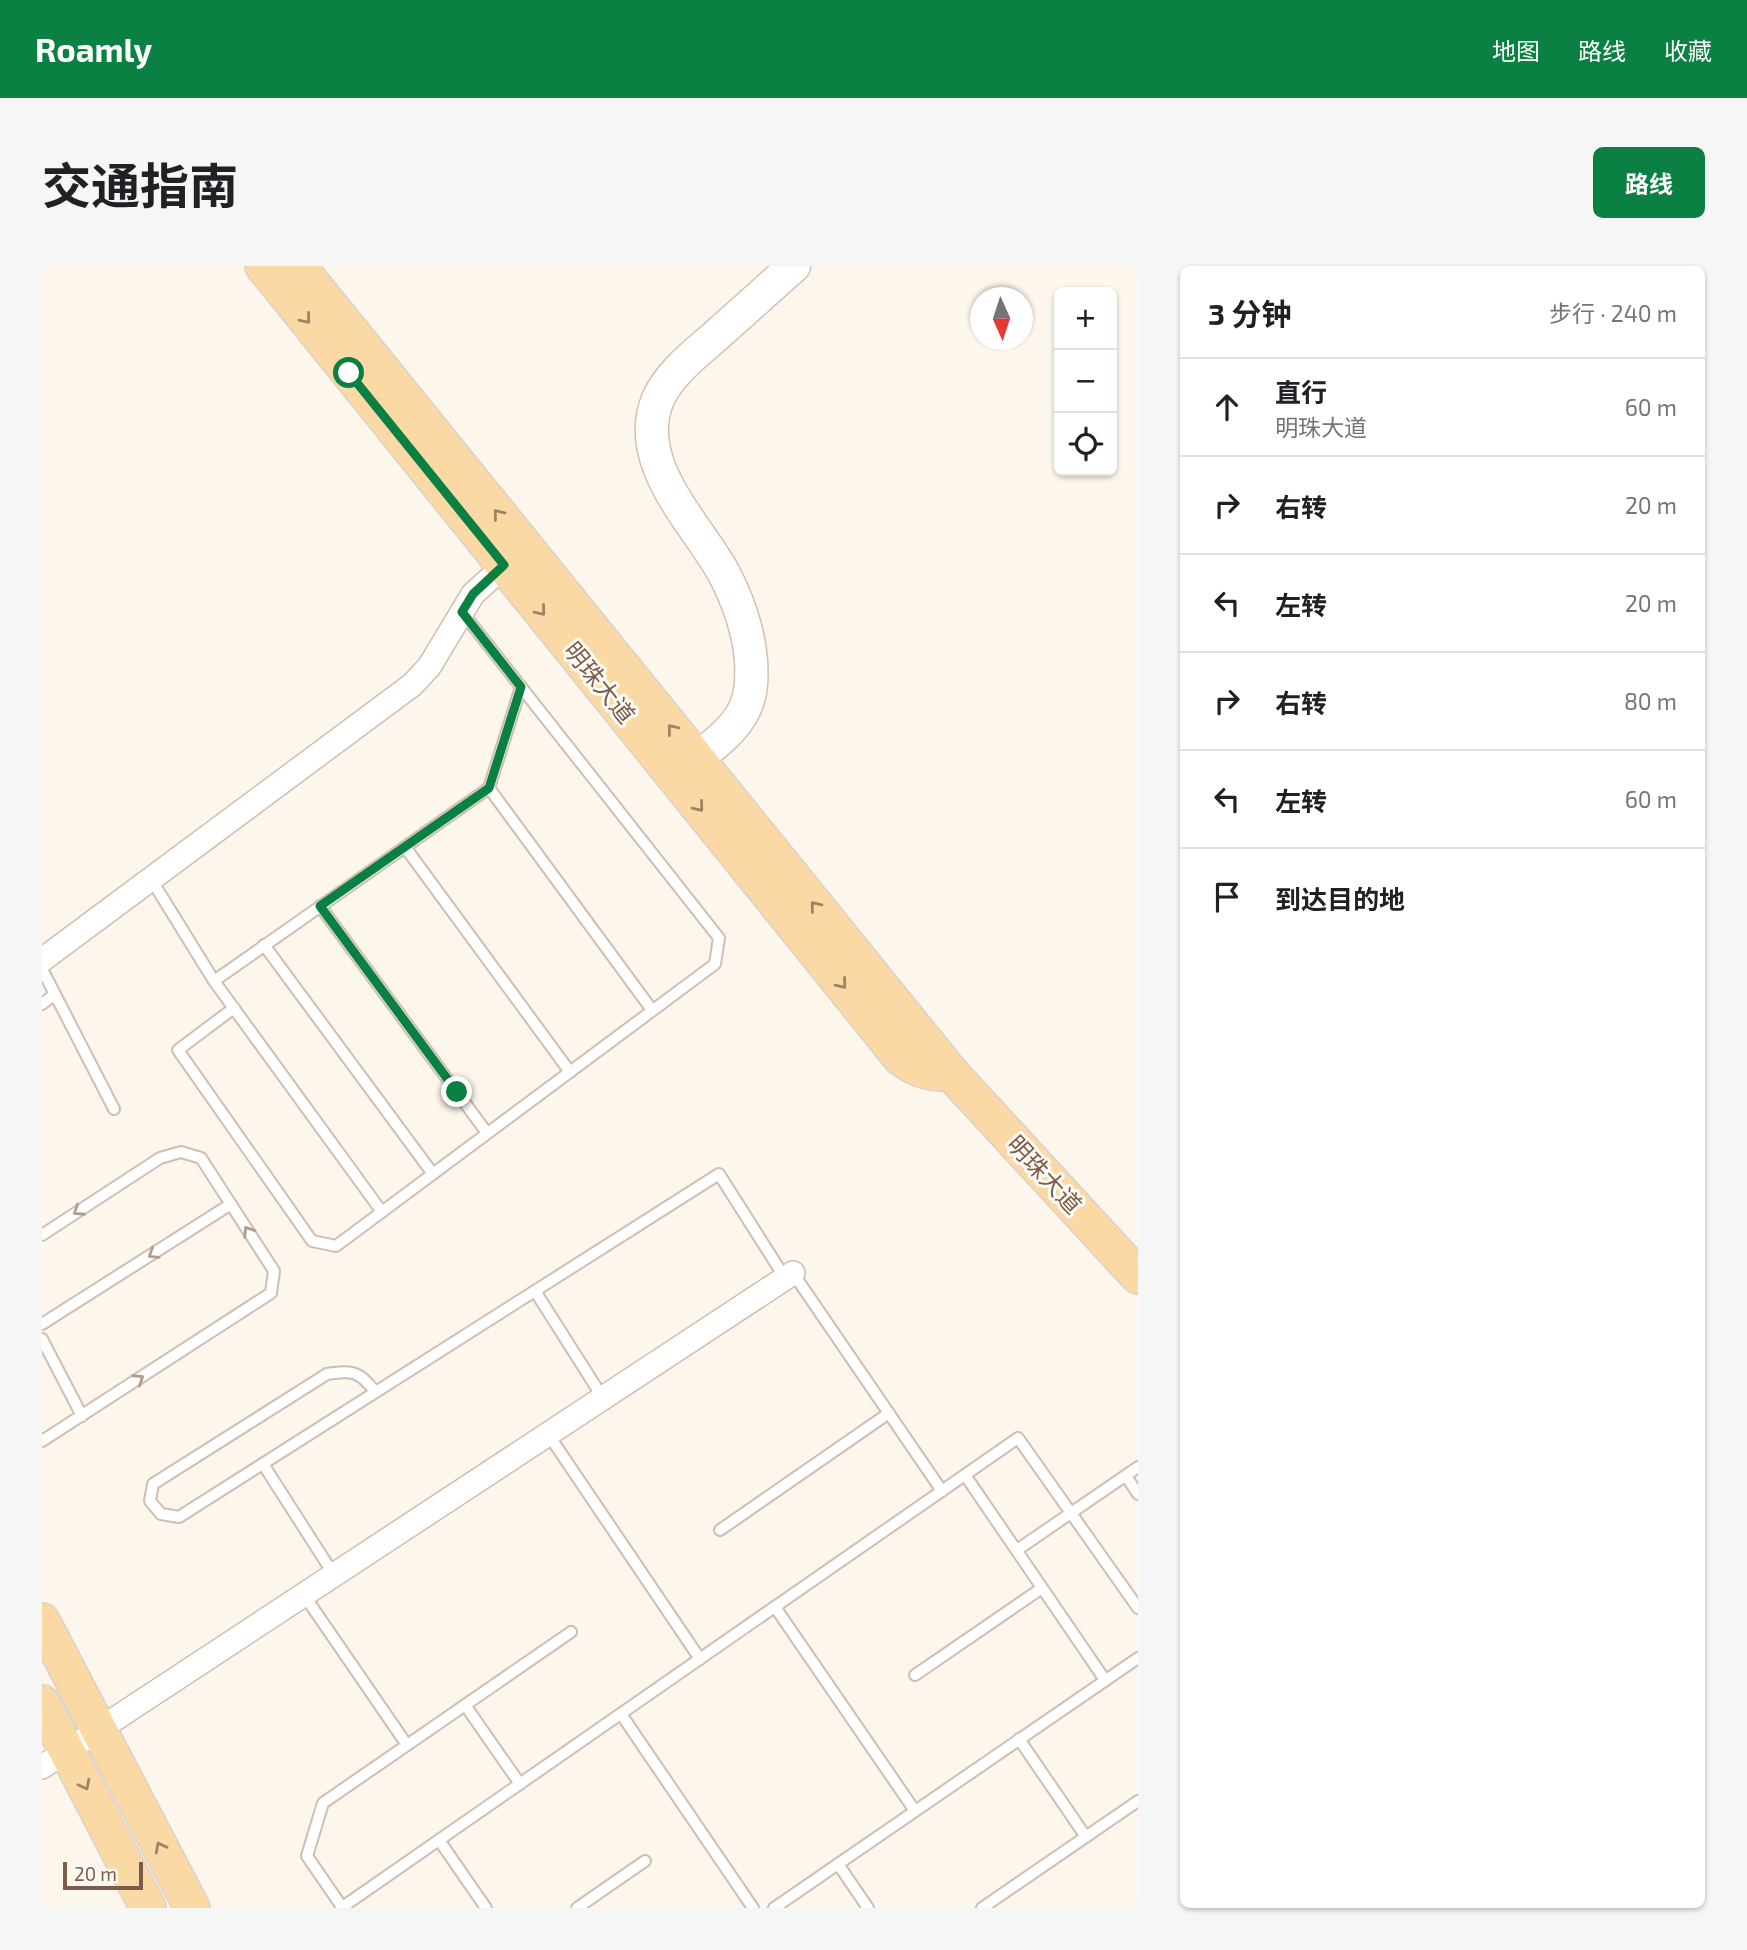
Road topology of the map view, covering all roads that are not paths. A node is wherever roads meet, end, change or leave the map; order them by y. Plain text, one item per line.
1 (263, 266) edge
2 (298, 266) edge
3 (794, 266) edge
4 (515, 556) junction
5 (462, 612) junction
6 (521, 687) junction
7 (685, 767) junction
8 (489, 788) junction
9 (405, 847) junction
10 (151, 879) junction
11 (320, 906) junction
12 (264, 945) junction
13 (42, 960) edge
14 (42, 969) edge
15 (214, 981) junction
16 (55, 994) junction
17 (42, 1004) edge
18 (234, 1008) junction
19 (652, 1010) junction
20 (570, 1072) junction
21 (114, 1110) dead end
22 (488, 1133) junction
23 (433, 1174) junction
24 (231, 1204) junction
25 (382, 1212) junction
26 (42, 1235) edge
27 (789, 1276) junction
28 (1138, 1276) edge
29 (534, 1291) junction
30 (42, 1324) edge
31 (42, 1339) edge
32 (375, 1392) junction
33 (603, 1398) junction
34 (889, 1413) junction
35 (82, 1416) junction
36 (548, 1434) junction
37 (42, 1441) edge
38 (262, 1464) junction
39 (1138, 1467) edge
40 (965, 1475) junction
41 (1126, 1476) junction
42 (942, 1491) junction
43 (1138, 1494) edge
44 (1071, 1513) junction
45 (720, 1530) dead end
46 (1017, 1550) junction
47 (334, 1575) junction
48 (1042, 1588) junction
49 (304, 1595) junction
50 (775, 1607) junction
51 (1138, 1608) edge
52 (42, 1621) edge
53 (571, 1632) dead end
54 (1138, 1658) edge
55 (700, 1659) junction
56 (915, 1675) dead end
57 (1105, 1680) junction
58 (42, 1703) edge
59 (466, 1705) junction
60 (621, 1714) junction
61 (99, 1729) junction
62 (1019, 1739) junction
63 (407, 1745) junction
64 (54, 1758) edge
65 (520, 1784) junction
66 (1138, 1801) edge
67 (915, 1811) junction
68 (1086, 1837) junction
69 (439, 1840) junction
70 (645, 1861) dead end
71 (838, 1864) junction
72 (148, 1908) edge
73 (191, 1908) edge
74 (341, 1908) edge
75 (486, 1908) edge
76 (577, 1908) edge
77 (754, 1908) edge
78 (774, 1908) edge
79 (868, 1908) edge
80 (982, 1908) edge

1 -> 4 main road, 明珠大道
4 -> 2 main road, 明珠大道
3 - 7 street
4 - 5 street
4 - 7 main road, 明珠大道
5 - 6 lane
5 - 10 street
6 - 8 lane
6 - 19 lane
7 - 28 main road, 明珠大道
8 - 9 lane
8 - 19 lane
9 - 11 lane
9 - 20 lane
10 - 13 street
10 - 15 lane
11 - 12 lane
11 - 22 lane
12 - 15 lane
12 - 23 lane
14 - 16 lane
15 - 18 lane
16 - 17 lane
16 - 21 lane
18 - 25 lane
18 - 25 lane
19 - 20 lane
20 - 22 lane
22 - 23 lane
23 - 25 lane
24 -> 26 lane
24 -> 30 lane
35 -> 24 lane
27 - 29 lane
27 - 33 street
27 - 34 lane
29 - 32 lane
29 - 33 lane
31 - 35 lane
32 - 38 lane
32 - 38 lane
33 - 36 street
34 - 42 lane
34 - 45 lane
35 - 37 lane
36 - 47 street
36 - 55 lane
38 - 47 lane
39 - 41 lane
40 - 42 lane
40 - 44 lane
40 - 46 lane
41 - 43 lane
41 - 44 lane
42 - 50 lane
44 - 46 lane
44 - 51 lane
46 - 48 lane
47 - 49 street
48 - 56 lane
48 - 57 lane
49 - 61 street
49 - 63 lane
50 - 55 lane
50 - 67 lane
52 - 61 main road
53 - 59 lane
54 - 57 lane
55 - 60 lane
57 - 62 lane
58 - 64 main road
59 - 63 lane
59 - 65 lane
60 - 65 lane
60 - 77 lane
61 - 64 street
73 -> 61 main road
62 - 67 lane
62 - 68 lane
63 - 74 lane
64 -> 72 main road
65 - 69 lane
66 - 68 lane
67 - 71 lane
68 - 80 lane
69 - 74 lane
69 - 75 lane
70 - 76 lane
71 - 78 lane
71 - 79 lane

